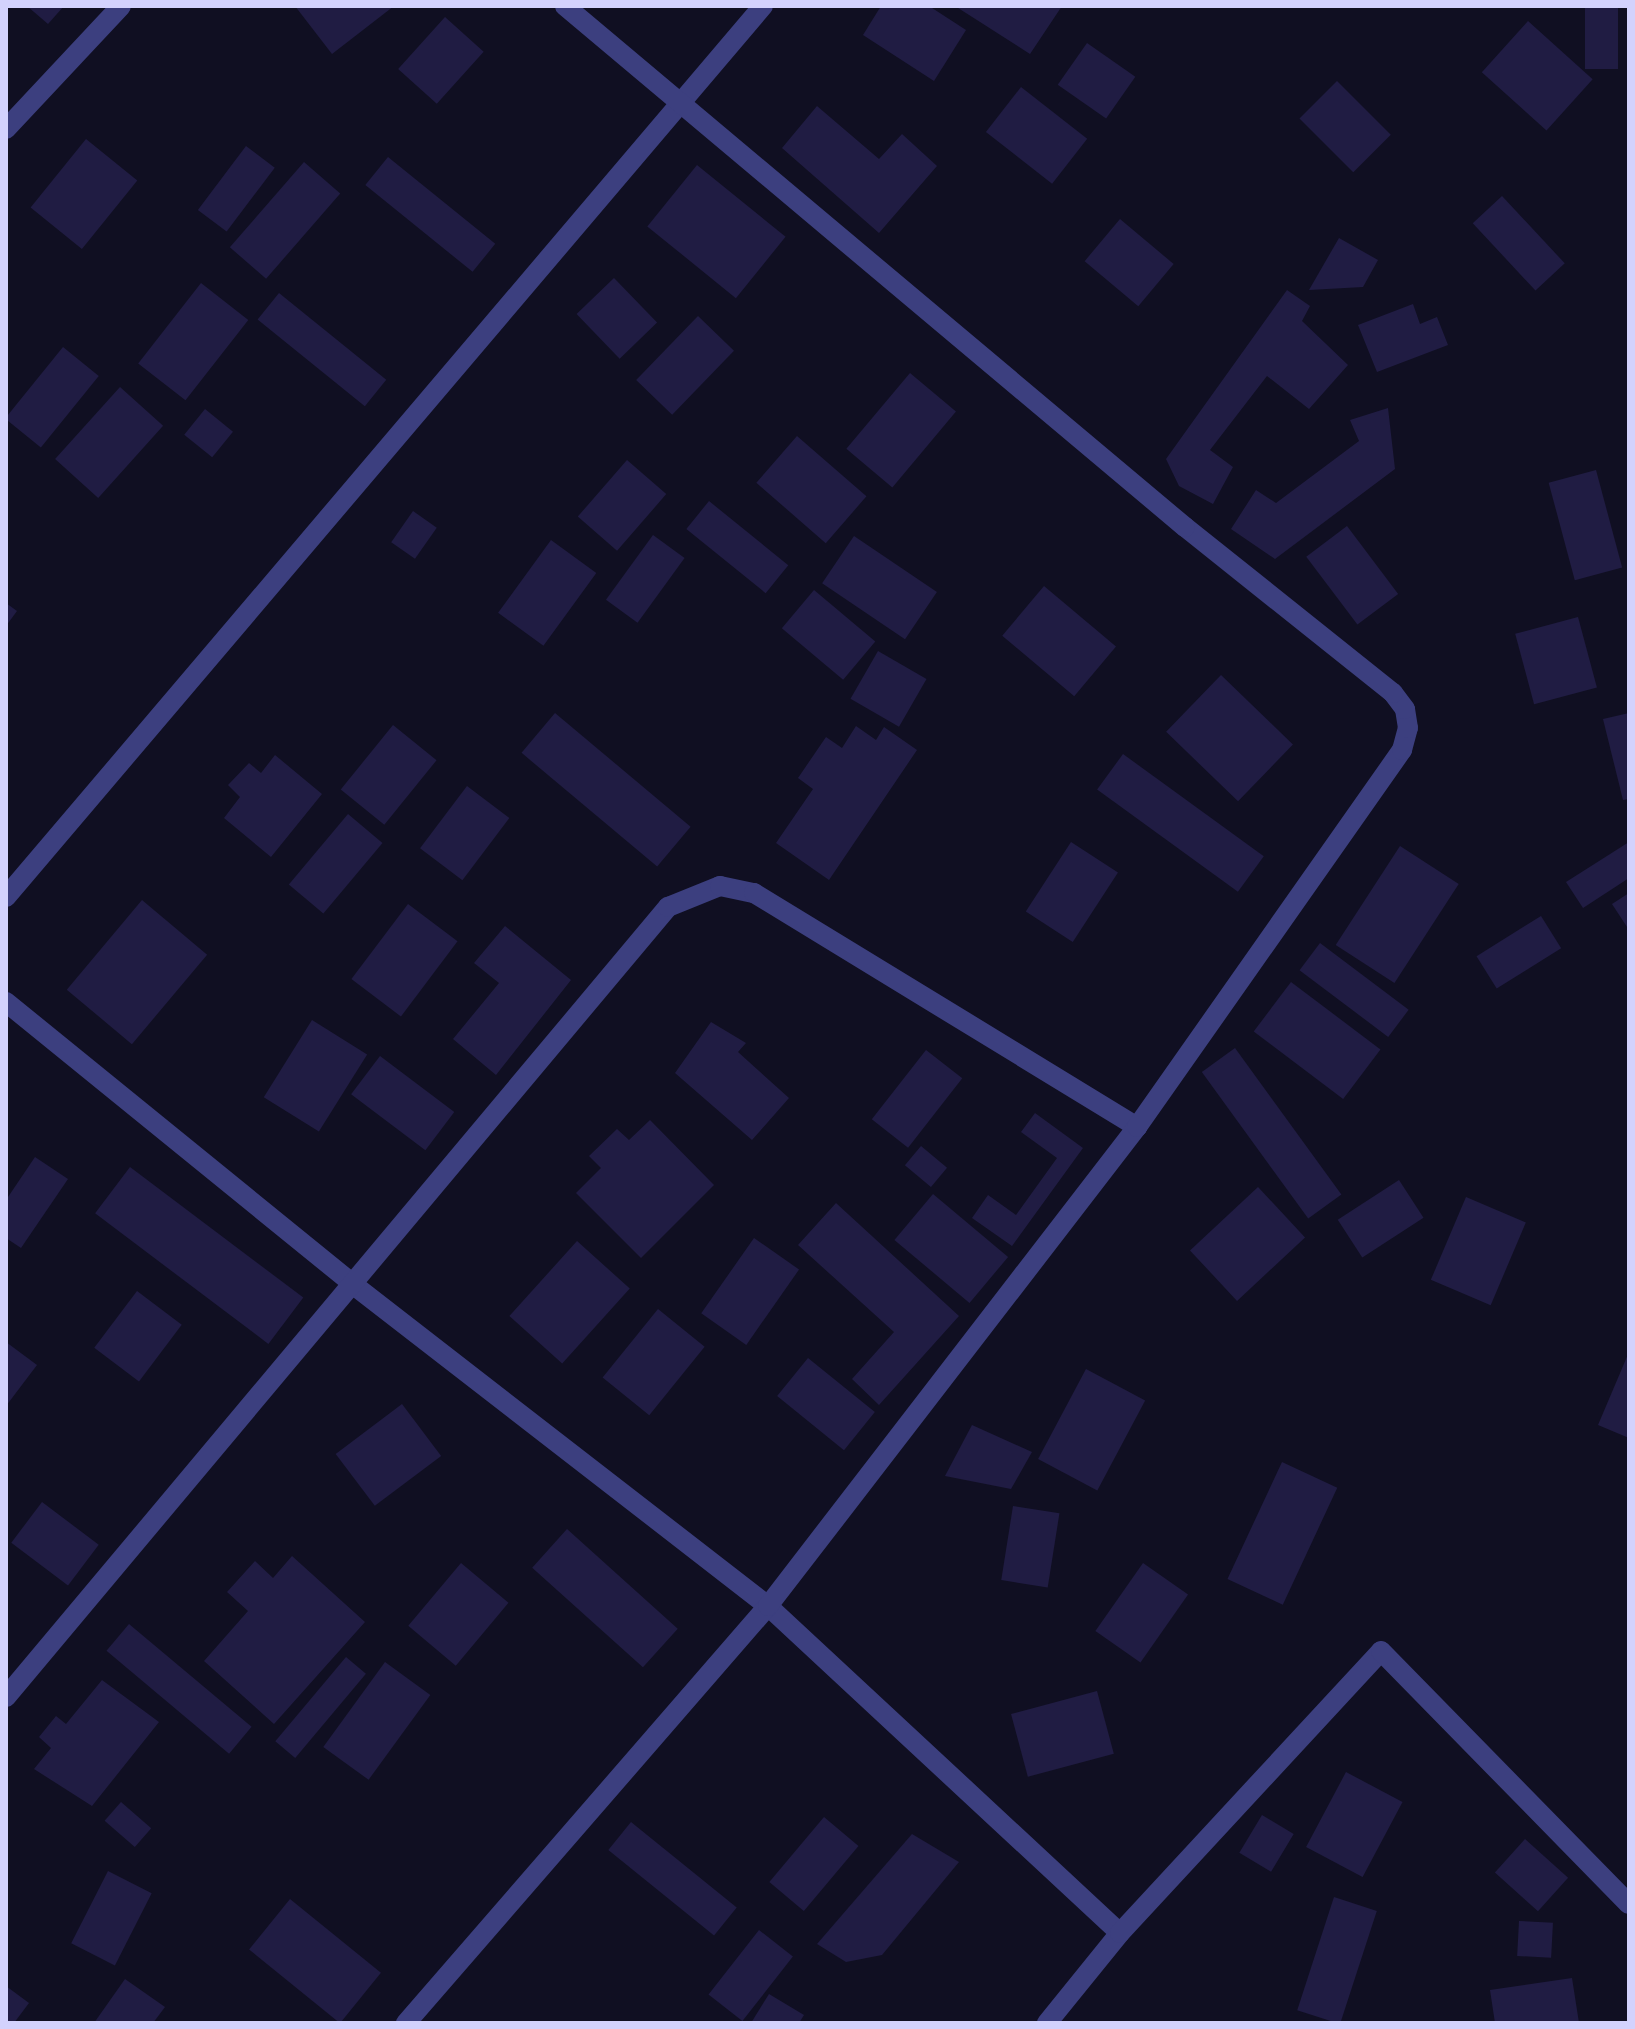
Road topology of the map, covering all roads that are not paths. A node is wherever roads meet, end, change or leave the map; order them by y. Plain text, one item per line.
1 (121, 6) edge
2 (565, 6) edge
3 (763, 6) edge
4 (680, 103) junction
5 (6, 129) edge
6 (6, 897) edge
7 (6, 1002) edge
8 (1137, 1127) junction
9 (355, 1286) junction
10 (768, 1606) junction
11 (6, 1697) edge
12 (1629, 1904) edge
13 (1120, 1933) junction
14 (406, 2023) edge
15 (1047, 2023) edge

1 - 5 street
2 - 4 street
3 - 4 street
4 - 6 street
4 - 8 street
7 - 9 street
8 - 9 street
8 - 10 street
9 - 10 street
9 - 11 street
10 - 13 street
10 - 14 street
12 - 13 street
13 - 15 street

